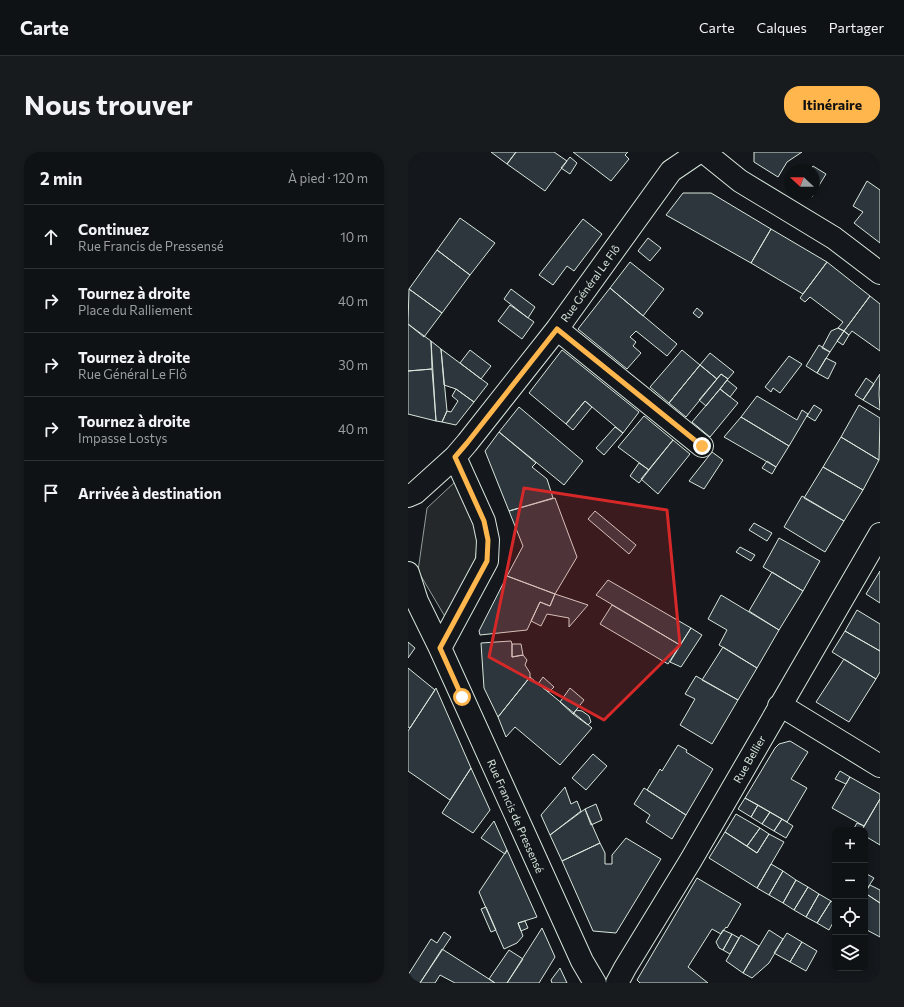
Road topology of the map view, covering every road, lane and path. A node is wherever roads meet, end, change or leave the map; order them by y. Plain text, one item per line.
1 (699, 152) edge
2 (704, 152) edge
3 (880, 273) edge
4 (557, 329) junction
5 (702, 446) dead end
6 (455, 457) junction
7 (408, 496) edge
8 (880, 534) edge
9 (408, 573) edge
10 (440, 648) junction
11 (779, 706) junction
12 (880, 766) edge
13 (595, 983) edge
14 (617, 983) edge

1 - 4 street, Rue Général Le Flô
2 - 3 street
4 - 5 street
4 - 6 street, Rue Général Le Flô
6 - 7 street, Rue Général Le Flô
6 - 10 street
8 - 11 street, Rue Bellier
9 - 10 street, Rue Francis de Pressensé
10 - 13 street, Rue Francis de Pressensé
11 - 12 street
11 - 14 street, Rue Bellier

